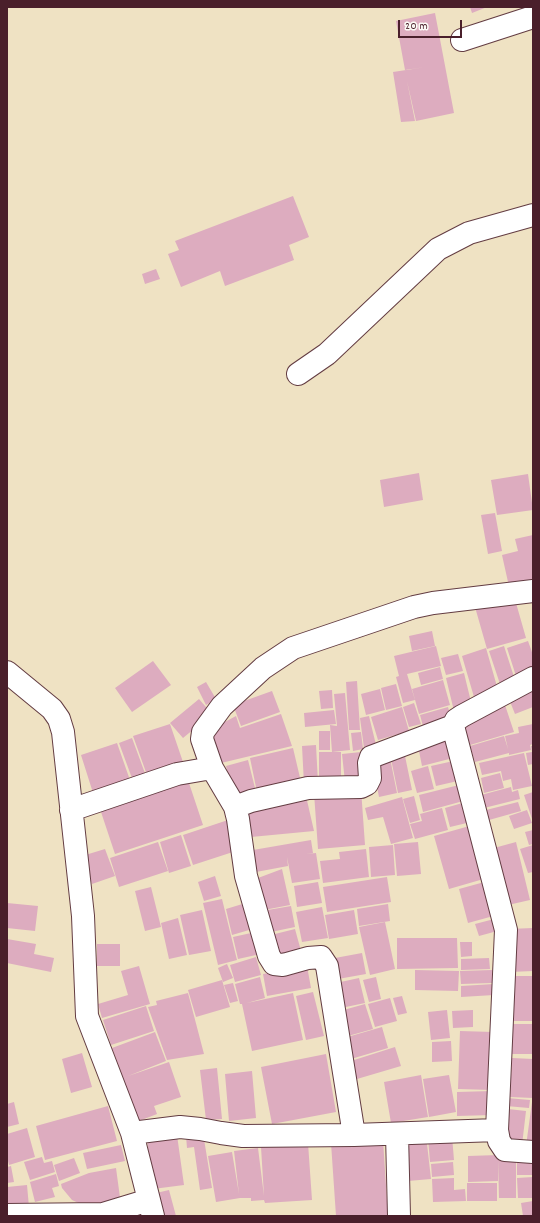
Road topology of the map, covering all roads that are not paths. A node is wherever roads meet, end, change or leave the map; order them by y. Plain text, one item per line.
1 (533, 17) edge
2 (462, 40) dead end
3 (533, 215) edge
4 (298, 374) dead end
5 (533, 591) edge
6 (7, 672) edge
7 (533, 678) edge
8 (454, 726) junction
9 (212, 768) junction
10 (235, 807) junction
11 (71, 810) junction
12 (497, 1130) junction
13 (132, 1132) junction
14 (397, 1134) junction
15 (354, 1135) junction
16 (533, 1152) edge
17 (151, 1208) edge
18 (7, 1215) edge
19 (399, 1216) edge

1 - 2 street
3 - 4 street
5 - 9 street
6 - 11 street
7 - 8 street
8 - 10 street
8 - 12 street
9 - 10 street
9 - 11 street
10 - 15 street
11 - 13 street
12 - 14 street
12 - 16 street
13 - 15 street
13 - 17 street
14 - 15 street
14 - 19 street
17 - 18 street

